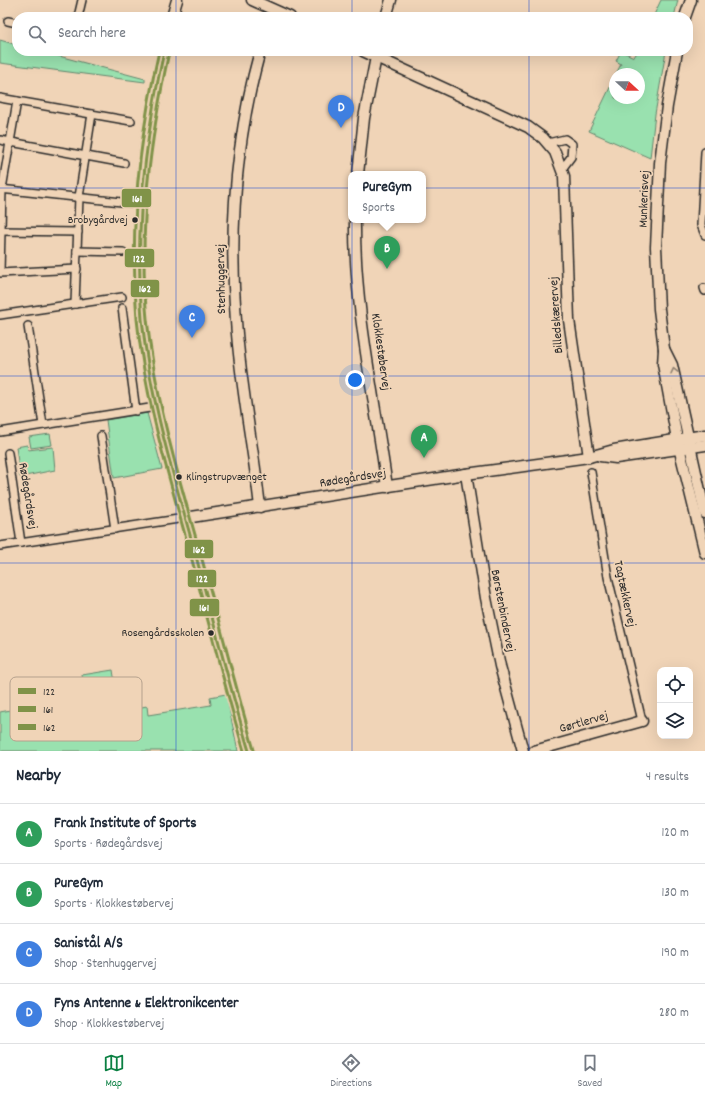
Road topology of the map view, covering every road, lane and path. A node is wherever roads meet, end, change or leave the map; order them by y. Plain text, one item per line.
1 (82, 0) edge
2 (177, 0) edge
3 (252, 0) edge
4 (391, 0) edge
5 (686, 0) edge
6 (691, 0) edge
7 (79, 12) edge
8 (173, 12) edge
9 (269, 12) edge
10 (387, 12) edge
11 (685, 12) edge
12 (686, 12) edge
13 (8, 21) dead end
14 (12, 22) edge
15 (163, 56) edge
16 (259, 56) edge
17 (377, 56) edge
18 (381, 56) edge
19 (676, 56) edge
20 (0, 98) edge
21 (17, 101) junction
22 (92, 114) junction
23 (131, 121) dead end
24 (0, 140) edge
25 (10, 142) junction
26 (548, 143) junction
27 (705, 152) edge
28 (86, 156) junction
29 (124, 163) dead end
30 (562, 169) junction
31 (358, 171) edge
32 (1, 189) edge
33 (79, 197) junction
34 (131, 203) dead end
35 (355, 223) edge
36 (0, 231) edge
37 (78, 232) junction
38 (705, 235) edge
39 (77, 251) junction
40 (123, 252) dead end
41 (77, 269) junction
42 (0, 272) edge
43 (704, 288) edge
44 (705, 291) edge
45 (122, 298) dead end
46 (75, 304) junction
47 (122, 308) dead end
48 (0, 315) edge
49 (28, 326) dead end
50 (664, 349) junction
51 (156, 407) junction
52 (136, 411) junction
53 (43, 425) junction
54 (0, 432) edge
55 (705, 435) edge
56 (101, 436) dead end
57 (705, 439) edge
58 (684, 443) junction
59 (705, 445) edge
60 (8, 453) dead end
61 (592, 456) junction
62 (591, 472) dead end
63 (466, 474) junction
64 (387, 487) junction
65 (260, 507) junction
66 (705, 512) edge
67 (185, 518) junction
68 (705, 520) edge
69 (115, 529) junction
70 (21, 543) junction
71 (0, 546) edge
72 (705, 553) edge
73 (238, 714) junction
74 (642, 721) joint
75 (244, 751) edge
76 (249, 751) edge
77 (523, 751) edge
78 (534, 751) edge

1 - 7 street
2 - 8 street
3 - 9 street
4 - 10 street
5 - 11 street
6 - 12 street
13 - 14 street
15 - 51 street
16 - 65 street, Stenhuggervej
17 - 31 street
18 - 26 street, Billedskærervej
19 - 50 street, Munkerisvej
20 - 21 street
21 - 22 street
21 - 25 street
22 - 23 street
22 - 28 street
24 - 25 street
25 - 28 street
25 - 32 street
26 - 30 street, Billedskærervej
26 - 30 street
27 - 38 street
28 - 29 street
28 - 33 street
30 - 61 street, Billedskærervej
32 - 33 street
32 - 36 street
33 - 34 street
33 - 37 street
35 - 64 street, Klokkestøbervej
36 - 37 street
36 - 42 street
37 - 39 street
39 - 40 street
39 - 41 street
41 - 42 street
41 - 46 street
43 - 44 street
45 - 46 street
46 - 48 street
47 - 52 street
49 - 53 street
58 -> 50 street, Munkerisvej
50 - 58 street, Munkerisvej
51 - 52 street
51 - 67 street
52 - 53 street
53 - 54 street
55 - 58 street, Rødegårdsvej
56 - 69 street
57 - 58 street
58 - 59 street, Rødegårdsvej
58 - 61 street, Rødegårdsvej
58 - 61 street, Rødegårdsvej
58 - 66 street, Munkerisvej
58 - 68 street
58 - 72 street, Munkerisvej
60 - 70 street, Rødegårdsvej
61 - 63 street, Rødegårdsvej
62 - 74 street, Tagtækkervej
63 - 64 street, Rødegårdsvej
63 - 77 street, Børstenbindervej
64 - 65 street, Rødegårdsvej
65 - 67 street, Rødegårdsvej
67 - 69 street, Rødegårdsvej
67 - 73 street
69 - 70 street, Rødegårdsvej
70 - 71 street, Rødegårdsvej
73 - 75 street
73 - 76 street
74 - 78 street, Gørtlervej

